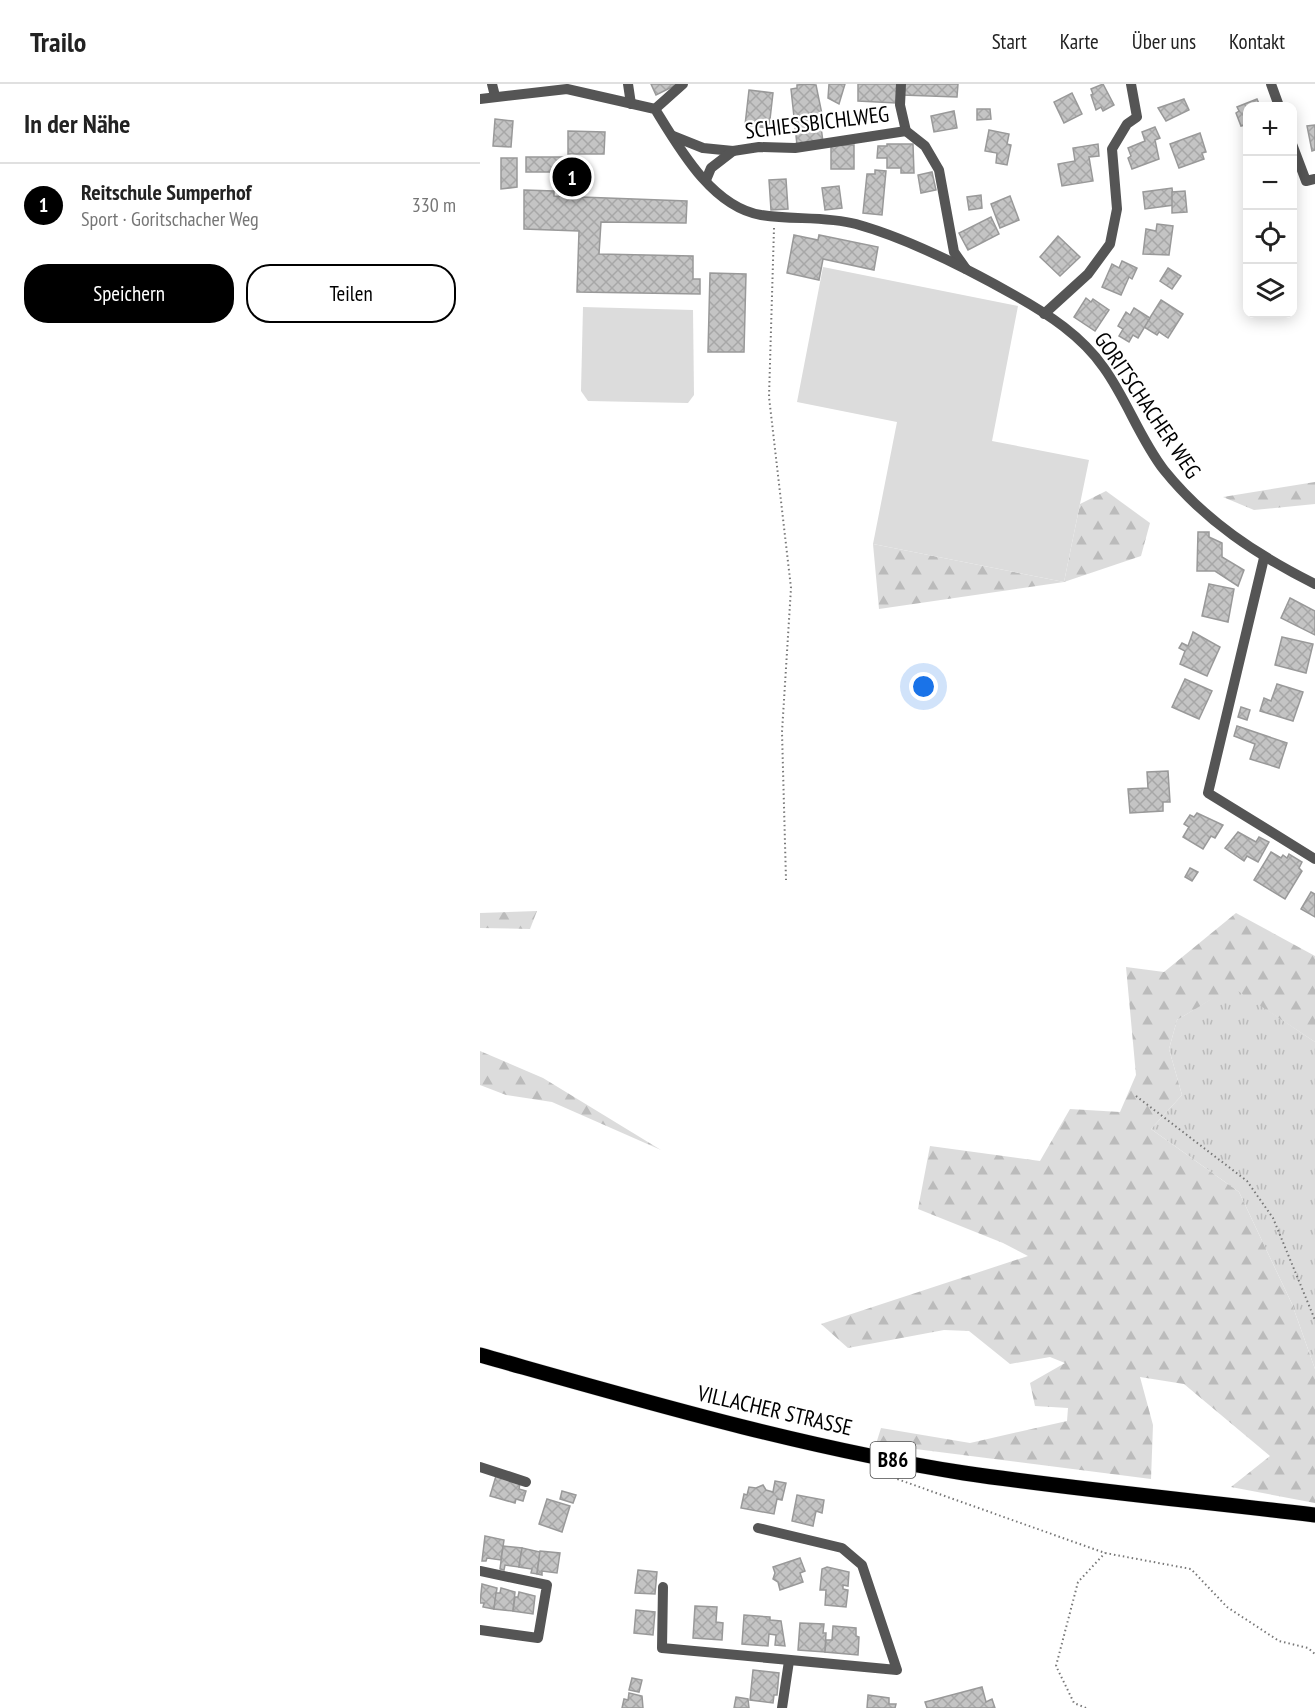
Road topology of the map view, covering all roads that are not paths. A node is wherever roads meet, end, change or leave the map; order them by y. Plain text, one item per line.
1 (492, 84) edge
2 (628, 84) edge
3 (683, 84) edge
4 (901, 84) edge
5 (1131, 84) edge
6 (1271, 84) edge
7 (495, 96) junction
8 (480, 99) edge
9 (1278, 102) edge
10 (631, 104) junction
11 (655, 109) junction
12 (906, 131) junction
13 (671, 135) junction
14 (733, 151) junction
15 (1297, 155) edge
16 (1315, 179) edge
17 (706, 180) junction
18 (968, 272) junction
19 (1044, 314) junction
20 (1264, 558) junction
21 (1315, 584) edge
22 (1315, 860) edge
23 (480, 1355) edge
24 (480, 1467) edge
25 (526, 1482) dead end
26 (1315, 1515) edge
27 (758, 1528) dead end
28 (480, 1571) edge
29 (663, 1587) dead end
30 (480, 1630) edge
31 (789, 1661) junction
32 (782, 1708) edge

1 - 7 street
2 - 10 street
3 - 11 street
4 - 12 street, SCHIESSBICHLWEG
5 - 19 street
6 - 9 street
7 - 8 street
7 - 10 street
10 - 11 street
11 - 13 street, GORITSCHACHER WEG
12 - 14 street, SCHIESSBICHLWEG
12 - 18 street, SCHIESSBICHLWEG
13 - 14 street, SCHIESSBICHLWEG
13 - 17 street, GORITSCHACHER WEG
14 - 17 street, SCHIESSBICHLWEG
15 - 16 street
17 - 18 street, GORITSCHACHER WEG
18 - 19 street, GORITSCHACHER WEG
19 - 20 street, GORITSCHACHER WEG
20 - 21 street, GORITSCHACHER WEG
20 - 22 street
23 - 26 main road, VILLACHER STRASSE / B86
24 - 25 street
27 - 31 street
28 - 30 street
29 - 31 street
31 - 32 street

